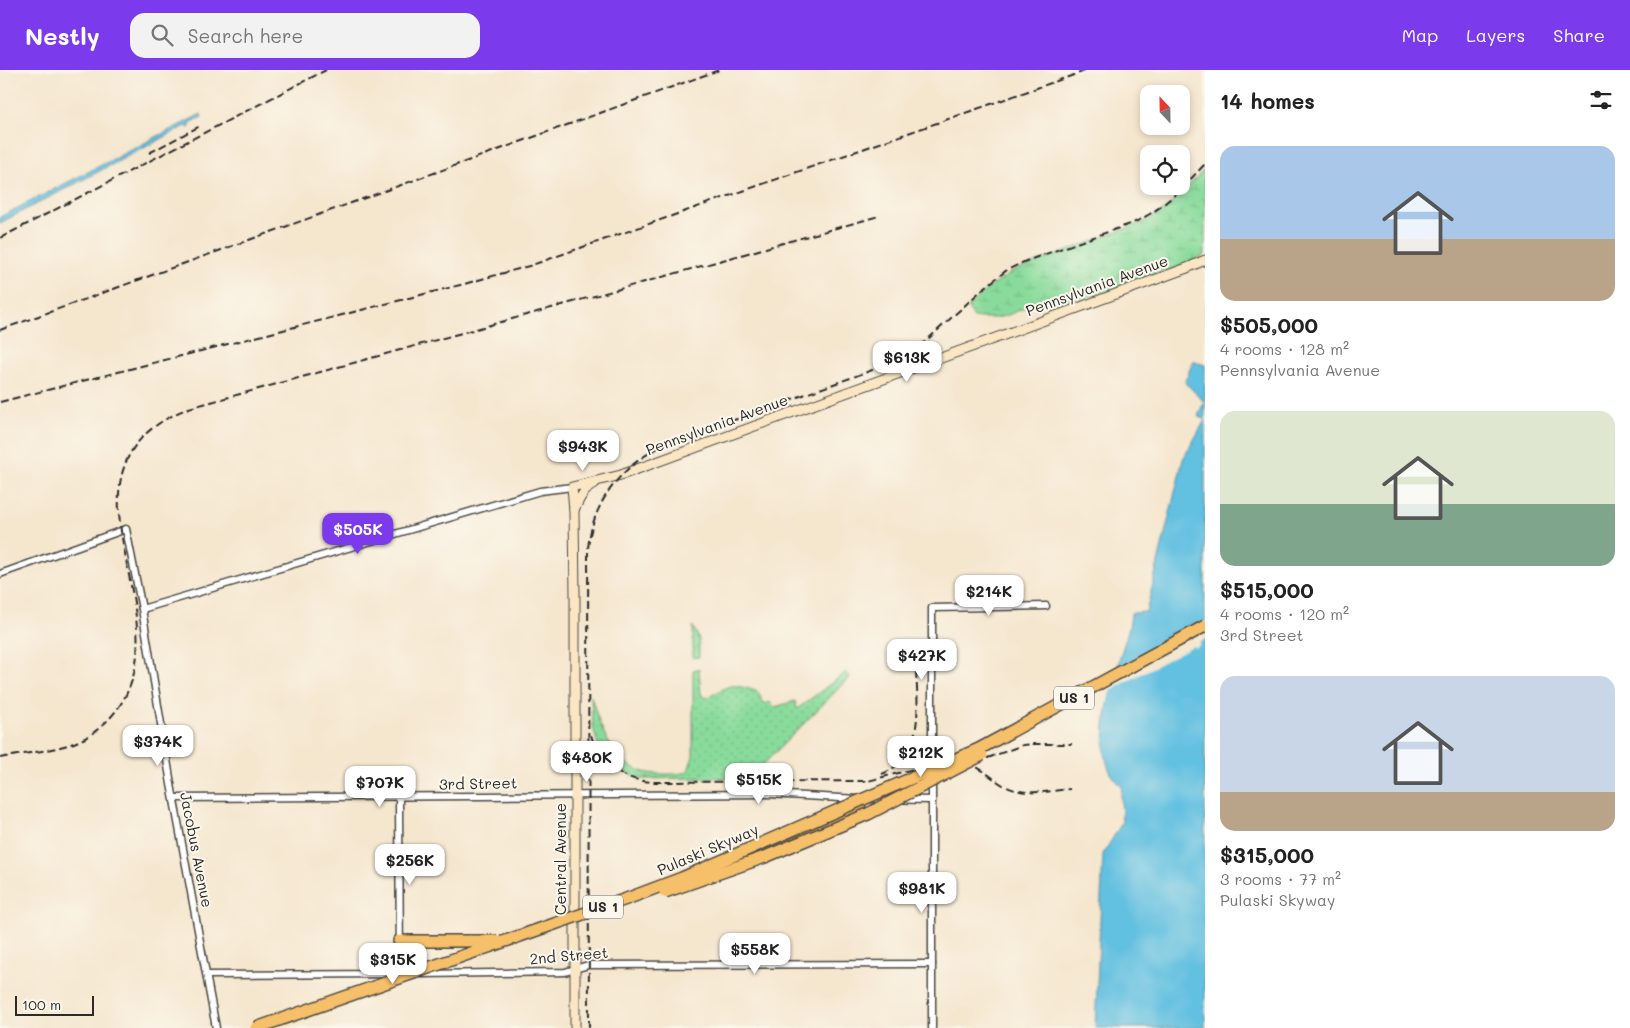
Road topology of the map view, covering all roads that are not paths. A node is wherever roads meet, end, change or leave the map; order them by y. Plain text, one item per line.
1 (1205, 260) edge
2 (599, 481) junction
3 (572, 487) junction
4 (574, 511) junction
5 (0, 574) edge
6 (1046, 606) dead end
7 (142, 609) junction
8 (1205, 626) edge
9 (1205, 634) edge
10 (940, 766) junction
11 (954, 770) junction
12 (575, 795) junction
13 (174, 798) junction
14 (399, 798) junction
15 (932, 800) junction
16 (860, 809) junction
17 (399, 941) junction
18 (932, 964) junction
19 (575, 968) junction
20 (400, 974) junction
21 (207, 975) junction
22 (216, 1028) edge
23 (256, 1028) edge
24 (273, 1028) edge
25 (575, 1028) edge
26 (932, 1028) edge

1 - 2 main road, Pennsylvania Avenue
2 - 3 main road, Pennsylvania Avenue
2 - 4 main road, Central Avenue
3 - 4 main road, Central Avenue
3 - 7 street, Pennsylvania Avenue
4 - 12 main road, Central Avenue
5 - 7 street, Jacobus Avenue
6 - 15 street
7 - 13 street, Jacobus Avenue
8 - 10 highway, Pulaski Skyway / US 1, bridge
9 - 11 highway, Pulaski Skyway / US 1, bridge
10 - 16 highway, bridge
10 - 23 highway, Pulaski Skyway / US 1, bridge
11 - 16 highway, bridge
11 - 24 highway, Pulaski Skyway / US 1, bridge
12 - 14 street, 3rd Street
12 - 15 street, 3rd Street
12 - 19 main road, Central Avenue
13 - 14 street, 3rd Street
13 - 21 street, Jacobus Avenue
14 - 17 street
15 - 18 street
16 - 17 highway, bridge
17 - 20 street
18 - 19 street, 2nd Street
18 - 26 street
19 - 20 street, 2nd Street
19 - 25 main road, Central Avenue
20 - 21 street, 2nd Street
21 - 22 street, Jacobus Avenue

